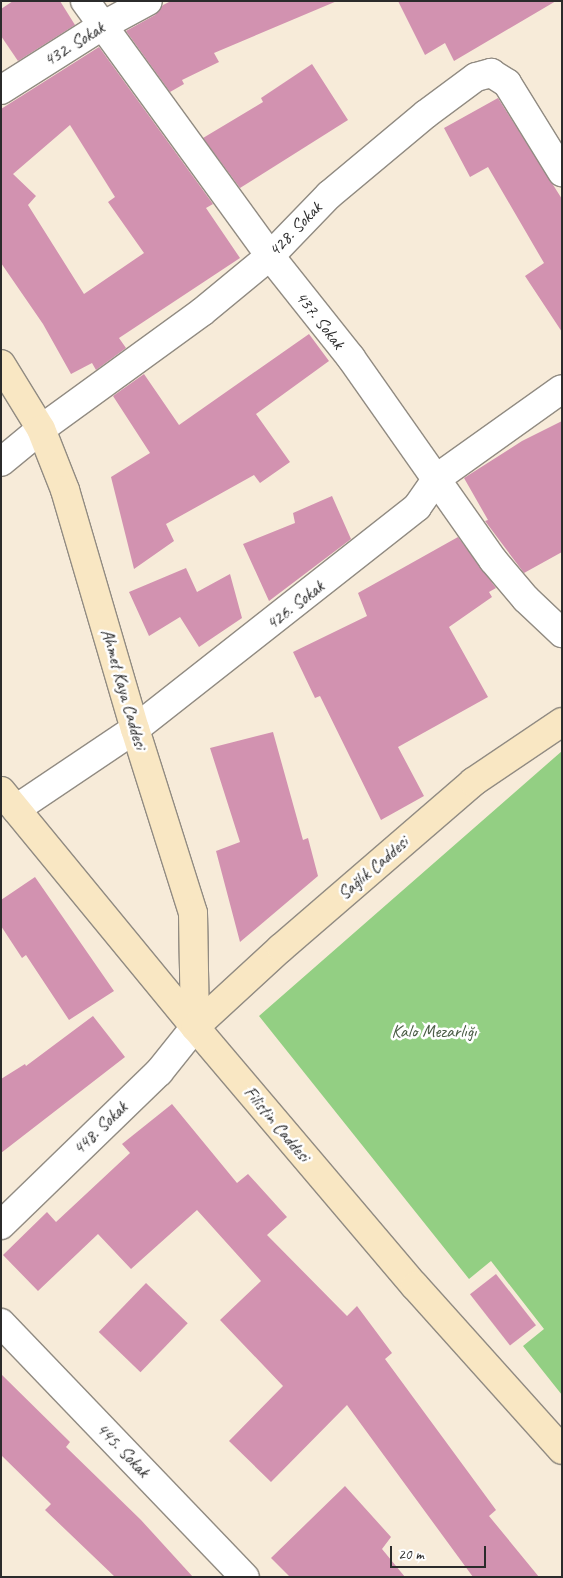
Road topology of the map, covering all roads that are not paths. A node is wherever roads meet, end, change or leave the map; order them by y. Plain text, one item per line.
1 (85, 1) edge
2 (148, 1) edge
3 (102, 26) junction
4 (1, 90) edge
5 (562, 172) edge
6 (270, 256) junction
7 (1, 364) edge
8 (562, 389) edge
9 (41, 429) junction
10 (1, 462) edge
11 (437, 478) junction
12 (562, 633) edge
13 (562, 722) edge
14 (135, 729) junction
15 (9, 800) edge
16 (195, 1027) junction
17 (1, 1225) edge
18 (1, 1323) edge
19 (562, 1450) edge
20 (245, 1577) edge

1 - 3 street, 437. Sokak
2 - 3 street, 432. Sokak
3 - 4 street, 432. Sokak
3 - 6 street, 437. Sokak
5 - 6 street, 428. Sokak
6 - 9 street, 428. Sokak
6 - 11 street, 437. Sokak
7 - 9 street, Ahmet Kaya Caddesi
8 - 11 street, 426. Sokak
9 - 10 street, 428. Sokak
9 - 14 street, Ahmet Kaya Caddesi
11 - 12 street, 437. Sokak
11 - 14 street, 426. Sokak
13 - 16 street, Sağlık Caddesi
14 - 15 street, 426. Sokak
14 - 16 street, Ahmet Kaya Caddesi
15 - 16 street, Filistin Caddesi
16 - 17 street, 448. Sokak
16 - 19 street, Filistin Caddesi
18 - 20 street, 445. Sokak

